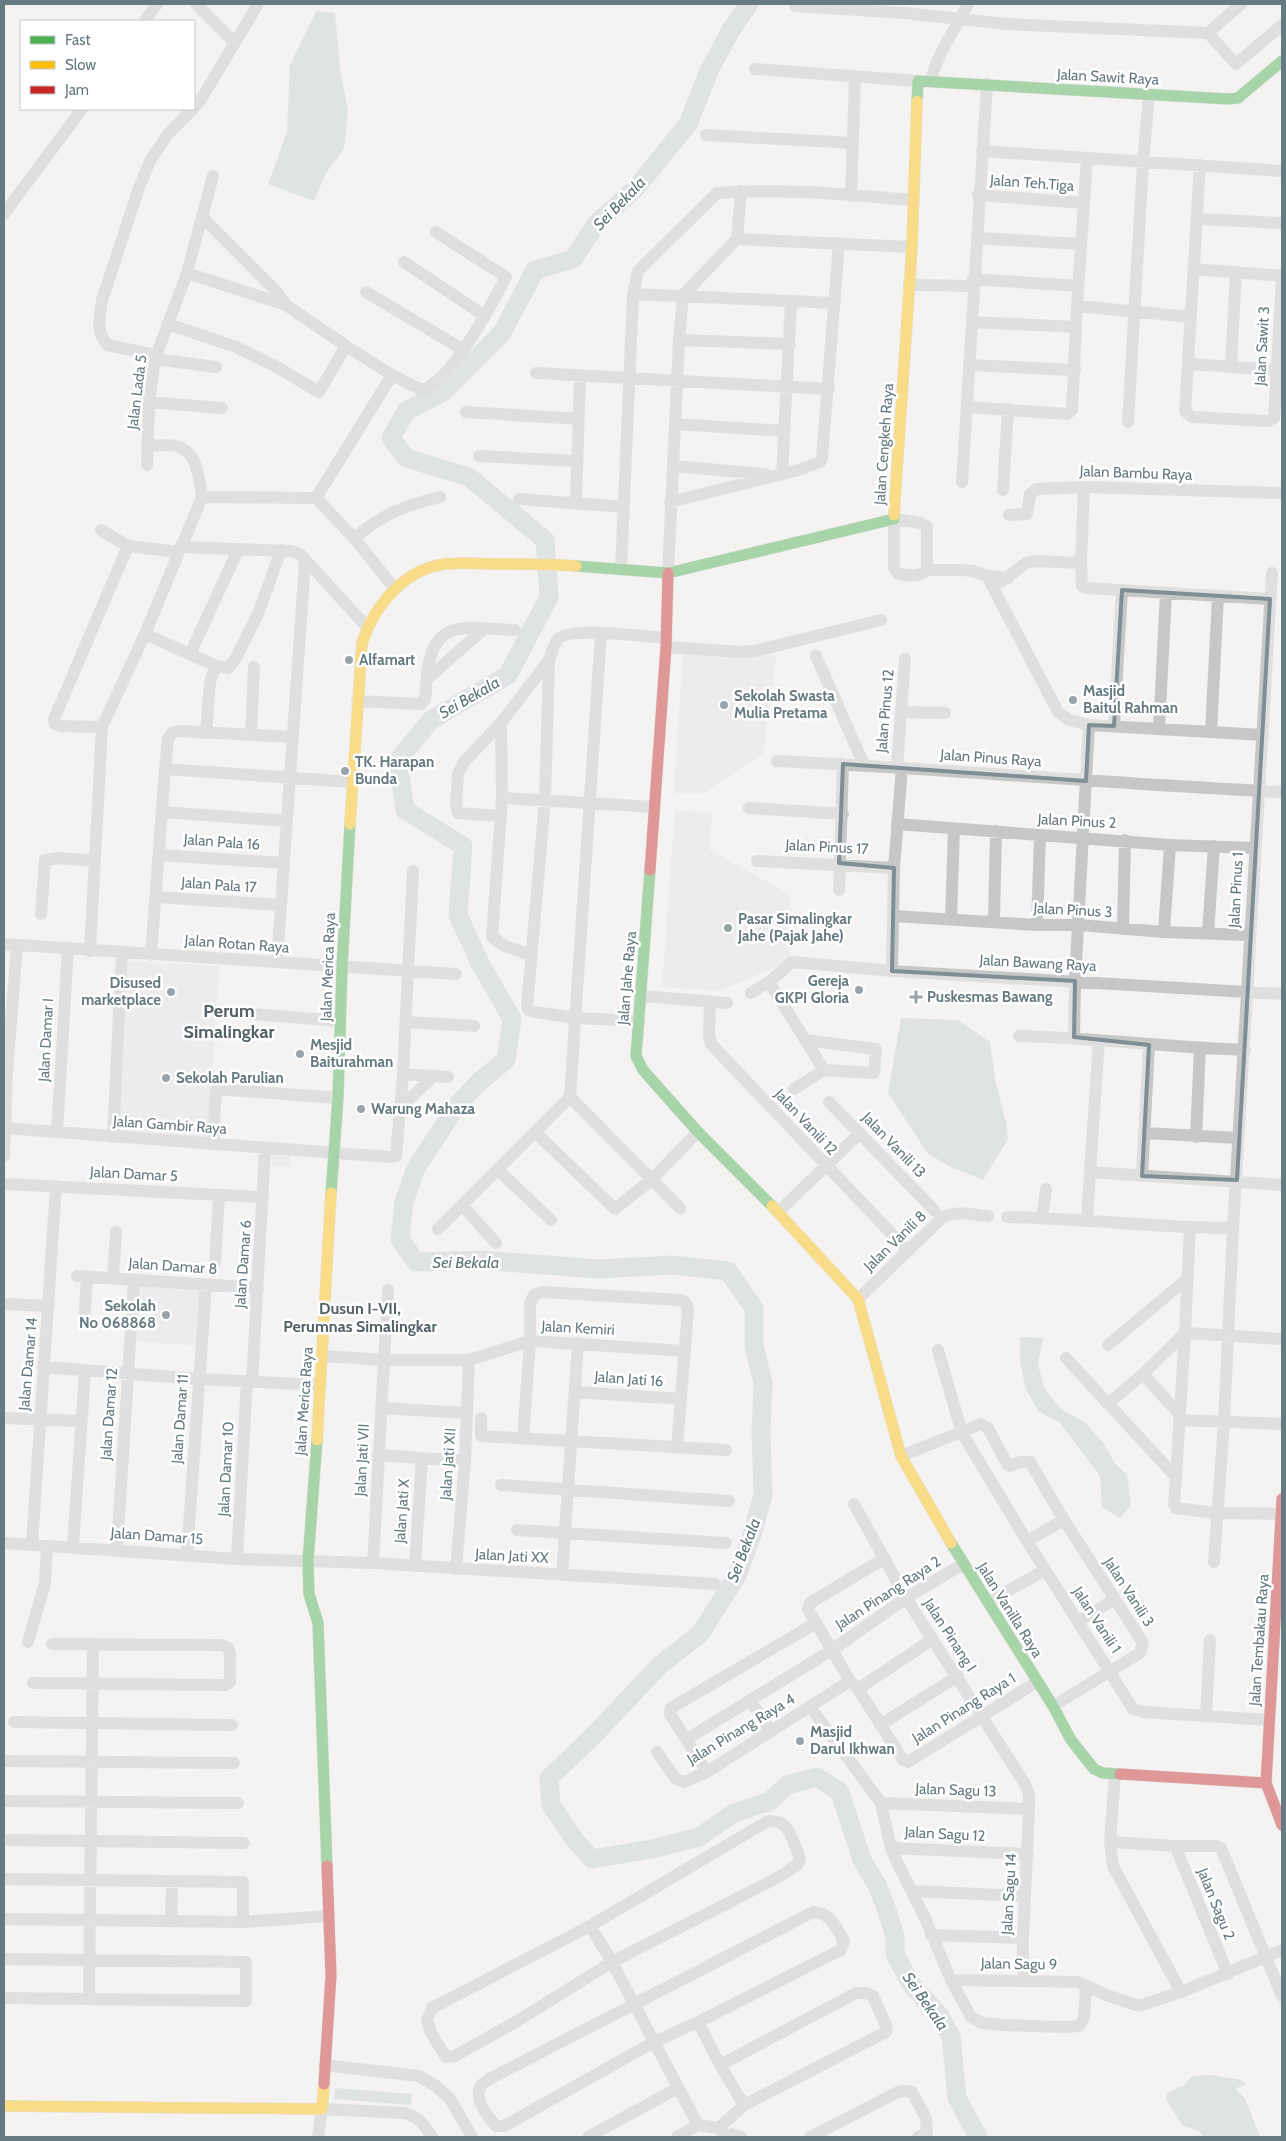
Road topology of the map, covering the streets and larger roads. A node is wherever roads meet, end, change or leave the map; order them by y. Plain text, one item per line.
1 (158, 4) edge
2 (196, 4) edge
3 (258, 4) edge
4 (797, 4) edge
5 (968, 4) edge
6 (1241, 4) edge
7 (863, 8) edge
8 (908, 9) edge
9 (961, 18) junction
10 (146, 20) edge
11 (1282, 25) edge
12 (1208, 33) junction
13 (234, 42) junction
14 (1280, 67) edge
15 (755, 70) dead end
16 (855, 78) junction
17 (925, 81) junction
18 (987, 84) junction
19 (1149, 95) junction
20 (195, 106) edge
21 (81, 110) edge
22 (191, 110) edge
23 (706, 135) dead end
24 (852, 143) junction
25 (982, 151) junction
26 (1087, 158) junction
27 (1143, 162) junction
28 (1200, 165) junction
29 (1282, 172) edge
30 (213, 176) dead end
31 (740, 191) junction
32 (978, 195) junction
33 (851, 196) junction
34 (914, 200) junction
35 (1084, 203) junction
36 (4, 214) edge
37 (202, 217) junction
38 (1198, 219) junction
39 (1282, 223) edge
40 (436, 232) dead end
41 (976, 238) junction
42 (737, 239) junction
43 (839, 243) junction
44 (1081, 244) junction
45 (912, 248) junction
46 (404, 262) dead end
47 (1194, 269) junction
48 (1236, 272) junction
49 (187, 273) junction
50 (1282, 276) edge
51 (973, 283) junction
52 (909, 285) junction
53 (1078, 286) junction
54 (366, 292) dead end
55 (633, 294) junction
56 (682, 295) junction
57 (791, 301) junction
58 (835, 303) junction
59 (286, 305) junction
60 (1077, 306) junction
61 (1135, 313) junction
62 (485, 316) junction
63 (1191, 317) junction
64 (972, 322) junction
65 (168, 324) junction
66 (1076, 327) junction
67 (679, 340) junction
68 (790, 344) junction
69 (346, 346) junction
70 (462, 349) junction
71 (156, 357) junction
72 (1188, 364) junction
73 (969, 365) junction
74 (1231, 366) junction
75 (216, 367) dead end
76 (1075, 370) junction
77 (1277, 370) junction
78 (536, 373) dead end
79 (392, 375) junction
80 (580, 375) junction
81 (628, 377) junction
82 (677, 381) junction
83 (787, 387) junction
84 (829, 388) junction
85 (149, 402) junction
86 (1278, 404) edge
87 (967, 407) junction
88 (222, 408) dead end
89 (1008, 409) junction
90 (466, 412) dead end
91 (578, 419) junction
92 (1128, 422) dead end
93 (675, 424) junction
94 (784, 431) junction
95 (147, 446) junction
96 (479, 456) dead end
97 (577, 461) junction
98 (147, 465) dead end
99 (672, 466) junction
100 (779, 474) junction
101 (962, 482) dead end
102 (1084, 487) junction
103 (1003, 490) dead end
104 (1282, 493) edge
105 (202, 496) junction
106 (440, 497) dead end
107 (316, 498) junction
108 (519, 499) dead end
109 (670, 502) junction
110 (576, 503) junction
111 (624, 507) junction
112 (1009, 516) dead end
113 (894, 519) junction
114 (101, 530) dead end
115 (354, 538) junction
116 (128, 546) junction
117 (179, 550) junction
118 (238, 550) junction
119 (281, 550) junction
120 (305, 562) junction
121 (1081, 563) junction
122 (537, 564) joint
123 (621, 570) junction
124 (927, 570) junction
125 (668, 573) junction
126 (1272, 573) dead end
127 (990, 582) junction
128 (395, 589) junction
129 (1122, 590) junction
130 (1166, 593) junction
131 (1218, 597) junction
132 (1270, 599) junction
133 (881, 620) dead end
134 (367, 627) junction
135 (484, 629) junction
136 (515, 630) dead end
137 (601, 633) junction
138 (145, 634) junction
139 (666, 643) junction
140 (190, 654) junction
141 (816, 656) dead end
142 (906, 658) dead end
143 (549, 660) junction
144 (216, 666) junction
145 (254, 667) dead end
146 (427, 679) junction
147 (358, 701) junction
148 (901, 712) junction
149 (945, 713) dead end
150 (501, 723) junction
151 (1089, 725) junction
152 (1114, 726) junction
153 (102, 727) junction
154 (1159, 729) junction
155 (1211, 732) junction
156 (206, 733) junction
157 (251, 735) junction
158 (1263, 735) junction
159 (293, 737) junction
160 (777, 761) dead end
161 (843, 764) junction
162 (864, 764) junction
163 (899, 767) junction
164 (165, 769) junction
165 (290, 778) junction
166 (1086, 781) junction
167 (352, 782) junction
168 (1259, 791) junction
169 (1282, 792) edge
170 (502, 798) junction
171 (545, 800) junction
172 (591, 802) junction
173 (654, 807) junction
174 (749, 808) dead end
175 (162, 812) junction
176 (843, 814) junction
177 (500, 816) junction
178 (287, 821) junction
179 (897, 824) junction
180 (954, 829) junction
181 (996, 831) junction
182 (1040, 835) junction
183 (1083, 838) junction
184 (1125, 840) junction
185 (1170, 845) junction
186 (1214, 846) junction
187 (1254, 848) junction
188 (159, 855) junction
189 (757, 860) dead end
190 (93, 861) junction
191 (284, 863) junction
192 (839, 863) junction
193 (894, 868) junction
194 (413, 870) dead end
195 (839, 890) dead end
196 (156, 897) junction
197 (280, 905) junction
198 (41, 914) dead end
199 (894, 916) junction
200 (951, 918) junction
201 (994, 922) junction
202 (1037, 924) junction
203 (1079, 925) junction
204 (1122, 929) junction
205 (1164, 932) junction
206 (1208, 933) junction
207 (1250, 935) junction
208 (4, 944) edge
209 (17, 946) junction
210 (68, 949) junction
211 (90, 951) junction
212 (122, 952) junction
213 (151, 955) junction
214 (531, 955) junction
215 (277, 962) junction
216 (342, 968) junction
217 (409, 970) junction
218 (892, 971) junction
219 (456, 974) dead end
220 (1074, 981) junction
221 (769, 982) junction
222 (1248, 991) junction
223 (751, 993) dead end
224 (1282, 994) edge
225 (641, 996) junction
226 (710, 1002) junction
227 (727, 1004) dead end
228 (218, 1011) dead end
229 (576, 1018) junction
230 (639, 1020) junction
231 (340, 1021) junction
232 (406, 1022) junction
233 (474, 1026) dead end
234 (1019, 1036) dead end
235 (1074, 1037) junction
236 (805, 1040) junction
237 (1099, 1040) junction
238 (1149, 1045) junction
239 (1200, 1048) junction
240 (1245, 1050) junction
241 (824, 1070) junction
242 (5, 1072) edge
243 (403, 1074) junction
244 (434, 1076) junction
245 (448, 1077) dead end
246 (794, 1089) dead end
247 (570, 1097) junction
248 (338, 1098) junction
249 (829, 1102) dead end
250 (401, 1108) junction
251 (5, 1128) junction
252 (57, 1132) junction
253 (698, 1132) junction
254 (536, 1133) junction
255 (860, 1133) junction
256 (1145, 1133) junction
257 (1196, 1137) junction
258 (113, 1138) junction
259 (1238, 1138) junction
260 (214, 1144) junction
261 (265, 1148) junction
262 (333, 1152) junction
263 (4, 1156) edge
264 (826, 1166) junction
265 (498, 1170) junction
266 (1090, 1172) junction
267 (1142, 1176) junction
268 (652, 1180) junction
269 (1237, 1180) junction
270 (4, 1184) edge
271 (1282, 1185) edge
272 (56, 1186) junction
273 (1046, 1190) dead end
274 (219, 1195) junction
275 (263, 1197) junction
276 (462, 1205) junction
277 (680, 1208) dead end
278 (935, 1211) dead end
279 (778, 1212) junction
280 (988, 1216) dead end
281 (1007, 1217) dead end
282 (1042, 1217) junction
283 (551, 1220) dead end
284 (1087, 1220) junction
285 (1190, 1228) junction
286 (1233, 1228) junction
287 (438, 1229) dead end
288 (116, 1232) dead end
289 (496, 1243) dead end
290 (908, 1251) junction
291 (215, 1263) dead end
292 (113, 1277) junction
293 (1188, 1279) junction
294 (134, 1281) junction
295 (206, 1285) junction
296 (258, 1288) junction
297 (388, 1290) dead end
298 (858, 1299) junction
299 (4, 1304) edge
300 (49, 1306) junction
301 (84, 1323) dead end
302 (1185, 1333) junction
303 (1228, 1336) junction
304 (1282, 1339) edge
305 (530, 1341) junction
306 (578, 1343) junction
307 (1108, 1345) dead end
308 (938, 1350) dead end
309 (685, 1351) junction
310 (323, 1356) junction
311 (1066, 1358) dead end
312 (384, 1360) junction
313 (469, 1360) junction
314 (43, 1367) junction
315 (85, 1371) junction
316 (128, 1374) junction
317 (1142, 1374) junction
318 (199, 1380) junction
319 (249, 1381) junction
320 (321, 1385) junction
321 (575, 1392) junction
322 (681, 1399) junction
323 (1108, 1404) junction
324 (381, 1408) junction
325 (467, 1412) junction
326 (1179, 1417) junction
327 (4, 1418) edge
328 (481, 1418) dead end
329 (40, 1419) junction
330 (81, 1421) junction
331 (1224, 1423) junction
332 (1282, 1424) edge
333 (962, 1433) junction
334 (524, 1438) junction
335 (572, 1441) junction
336 (677, 1447) junction
337 (726, 1450) dead end
338 (378, 1455) junction
339 (901, 1456) junction
340 (422, 1458) junction
341 (465, 1461) junction
342 (1176, 1477) junction
343 (501, 1485) dead end
344 (568, 1489) junction
345 (1282, 1499) edge
346 (729, 1501) dead end
347 (854, 1504) dead end
348 (1216, 1513) junction
349 (1282, 1514) edge
350 (1064, 1520) junction
351 (517, 1530) dead end
352 (564, 1532) junction
353 (1027, 1541) junction
354 (4, 1543) edge
355 (726, 1543) dead end
356 (32, 1544) junction
357 (47, 1546) junction
358 (73, 1547) junction
359 (117, 1549) junction
360 (187, 1554) junction
361 (885, 1558) junction
362 (237, 1559) junction
363 (1281, 1559) edge
364 (308, 1561) junction
365 (1214, 1562) dead end
366 (372, 1563) junction
367 (963, 1564) junction
368 (415, 1566) junction
369 (456, 1569) junction
370 (1044, 1570) junction
371 (562, 1575) junction
372 (715, 1584) dead end
373 (906, 1598) junction
374 (1115, 1598) junction
375 (988, 1602) junction
376 (1079, 1621) junction
377 (816, 1623) junction
378 (933, 1638) junction
379 (1210, 1640) dead end
380 (28, 1642) dead end
381 (52, 1644) dead end
382 (93, 1644) junction
383 (832, 1650) junction
384 (1110, 1671) junction
385 (958, 1676) junction
386 (1037, 1682) junction
387 (32, 1683) dead end
388 (92, 1684) junction
389 (854, 1685) junction
390 (1277, 1685) edge
391 (750, 1700) junction
392 (1053, 1706) junction
393 (810, 1707) junction
394 (1206, 1714) junction
395 (983, 1716) junction
396 (1268, 1720) junction
397 (14, 1722) dead end
398 (92, 1723) junction
399 (232, 1725) dead end
400 (880, 1725) junction
401 (771, 1732) junction
402 (687, 1739) junction
403 (657, 1752) dead end
404 (4, 1761) edge
405 (91, 1762) junction
406 (234, 1763) dead end
407 (707, 1772) junction
408 (1115, 1774) junction
409 (1266, 1784) junction
410 (4, 1801) edge
411 (90, 1802) junction
412 (238, 1803) dead end
413 (881, 1803) junction
414 (1029, 1810) junction
415 (1282, 1825) edge
416 (4, 1840) edge
417 (90, 1841) junction
418 (1110, 1842) junction
419 (244, 1843) dead end
420 (1175, 1846) junction
421 (891, 1848) junction
422 (1028, 1854) junction
423 (4, 1879) edge
424 (90, 1881) junction
425 (172, 1882) junction
426 (912, 1891) junction
427 (1024, 1896) junction
428 (329, 1916) junction
429 (4, 1919) edge
430 (89, 1921) junction
431 (171, 1921) junction
432 (243, 1922) junction
433 (590, 1926) junction
434 (931, 1934) junction
435 (1023, 1938) junction
436 (1282, 1950) edge
437 (1267, 1957) junction
438 (4, 1959) edge
439 (90, 1960) junction
440 (612, 1962) junction
441 (1228, 1974) junction
442 (951, 1980) junction
443 (1023, 1980) junction
444 (1086, 1987) junction
445 (1181, 1992) junction
446 (1282, 1996) edge
447 (4, 1998) edge
448 (89, 1998) junction
449 (634, 2004) junction
450 (698, 2022) junction
451 (654, 2042) junction
452 (720, 2065) junction
453 (324, 2066) junction
454 (678, 2088) junction
455 (4, 2106) edge
456 (744, 2106) junction
457 (322, 2109) junction
458 (698, 2125) junction
459 (723, 2134) edge
460 (318, 2137) edge
461 (432, 2137) edge
462 (472, 2137) edge
463 (588, 2137) edge
464 (677, 2137) edge
465 (741, 2137) edge
466 (810, 2137) edge
467 (918, 2137) edge

1 - 10 street
2 - 13 street
3 - 13 street
4 - 7 street
5 - 9 street
6 - 12 street
7 - 8 street
8 - 9 street
9 - 12 street
9 - 17 street
11 - 12 street
13 - 20 street
14 - 19 street, Jalan Sawit Raya
15 - 16 street
16 - 17 street
16 - 24 street
17 - 18 street, Jalan Sawit Raya
17 - 34 street, Jalan Cengkeh Raya
18 - 19 street, Jalan Sawit Raya
18 - 25 street
19 - 27 street
21 - 36 street
22 - 71 street
23 - 24 street
24 - 33 street
25 - 26 street
25 - 32 street
26 - 27 street
26 - 35 street
27 - 28 street
27 - 61 street
28 - 29 street
28 - 38 street
30 - 37 street, Jalan Lada 5
31 - 33 street
31 - 42 street
31 - 55 street
32 - 35 street, Jalan Teh.Tiga
32 - 41 street
33 - 34 street
34 - 45 street, Jalan Cengkeh Raya
35 - 44 street
37 - 49 street, Jalan Lada 5
37 - 59 street
38 - 39 street
38 - 47 street
40 - 62 street
41 - 44 street
41 - 51 street
42 - 43 street
42 - 56 street
43 - 45 street
43 - 58 street
44 - 53 street
45 - 52 street, Jalan Cengkeh Raya
46 - 62 street
47 - 48 street
47 - 63 street
48 - 50 street
48 - 74 street
49 - 59 street
49 - 65 street, Jalan Lada 5
50 - 77 street, Jalan Sawit 3
51 - 52 street
51 - 53 street
51 - 64 street
52 - 113 street, Jalan Cengkeh Raya
53 - 60 street
54 - 70 street
55 - 56 street
55 - 81 street
56 - 57 street
56 - 67 street
57 - 58 street
57 - 68 street
58 - 84 street
59 - 69 street
60 - 61 street
60 - 66 street
61 - 63 street
61 - 92 street
62 - 70 street
63 - 72 street
64 - 66 street
64 - 73 street
65 - 69 street
65 - 71 street, Jalan Lada 5
66 - 76 street
67 - 68 street
67 - 82 street
68 - 83 street
69 - 79 street
70 - 79 street
71 - 75 street
71 - 85 street, Jalan Lada 5
72 - 74 street
72 - 86 street, Jalan Sawit 3
73 - 76 street
73 - 87 street
74 - 77 street
76 - 89 street
77 - 86 street, Jalan Sawit 3
78 - 80 street
79 - 107 street
80 - 81 street
80 - 91 street
81 - 82 street
81 - 111 street
82 - 83 street
82 - 93 street
83 - 84 street
83 - 94 street
84 - 100 street
85 - 88 street
85 - 95 street, Jalan Lada 5
87 - 89 street
87 - 101 street
89 - 103 street
90 - 91 street
91 - 97 street
93 - 94 street
93 - 99 street
94 - 100 street
95 - 98 street, Jalan Lada 5
95 - 105 street
96 - 97 street
97 - 110 street
99 - 100 street
99 - 109 street
100 - 109 street
102 - 104 street, Jalan Bambu Raya
102 - 112 street, Jalan Bambu Raya
102 - 121 street
105 - 107 street
105 - 117 street
106 - 115 street
107 - 115 street
108 - 110 street
109 - 125 street
110 - 111 street
111 - 123 street
113 - 124 street
113 - 124 street
113 - 125 street, Jalan Cengkeh Raya
114 - 116 street
115 - 128 street
116 - 117 street
116 - 153 street
117 - 118 street
117 - 138 street
118 - 119 street
118 - 140 street
119 - 120 street
119 - 144 street
120 - 134 street
120 - 159 street
121 - 127 street
121 - 129 street
122 - 123 street, Jalan Cengkeh Raya
122 - 128 street, Jalan Merica Raya
123 - 125 street, Jalan Cengkeh Raya
124 - 127 street
125 - 139 street, Jalan Jahe Raya
126 - 132 street, Jalan Pinus 1
127 - 151 street
128 - 134 street, Jalan Merica Raya
129 - 130 street
129 - 152 street
130 - 131 street
130 - 154 street
131 - 132 street
131 - 155 street
132 - 158 street, Jalan Pinus 1
133 - 139 street
134 - 147 street, Jalan Merica Raya
135 - 136 street
135 - 146 street
135 - 146 street
137 - 139 street
137 - 143 street
137 - 172 street
138 - 140 street
138 - 153 street
139 - 173 street, Jalan Jahe Raya
140 - 144 street
141 - 162 street
142 - 148 street, Jalan Pinus 12
143 - 150 street
143 - 171 street
144 - 156 street
145 - 157 street
146 - 147 street
147 - 167 street, Jalan Merica Raya
148 - 149 street
148 - 163 street, Jalan Pinus 12
150 - 170 street
150 - 177 street
151 - 152 street
151 - 166 street
152 - 154 street
153 - 190 street
154 - 155 street
155 - 158 street
156 - 157 street
156 - 164 street
157 - 159 street
158 - 168 street, Jalan Pinus 1
159 - 165 street
160 - 161 street, Jalan Pinus Raya
161 - 162 street, Jalan Pinus Raya
161 - 176 street
162 - 163 street, Jalan Pinus Raya
163 - 166 street, Jalan Pinus Raya
163 - 179 street
164 - 165 street
164 - 175 street
165 - 167 street
165 - 178 street
166 - 168 street, Jalan Pinus Raya
166 - 183 street
167 - 216 street, Jalan Merica Raya
168 - 169 street, Jalan Pinus Raya
168 - 187 street, Jalan Pinus 1
170 - 171 street
170 - 177 street
171 - 172 street
171 - 214 street
172 - 173 street
172 - 229 street
173 - 225 street, Jalan Jahe Raya
174 - 176 street
175 - 178 street
175 - 188 street
176 - 192 street
177 - 214 street
178 - 191 street
179 - 180 street, Jalan Pinus 2
179 - 193 street
180 - 181 street, Jalan Pinus 2
180 - 200 street
181 - 182 street, Jalan Pinus 2
181 - 201 street
182 - 183 street, Jalan Pinus 2
182 - 202 street
183 - 184 street, Jalan Pinus 2
183 - 203 street
184 - 185 street, Jalan Pinus 2
184 - 204 street
185 - 186 street, Jalan Pinus 2
185 - 205 street
186 - 187 street, Jalan Pinus 2
186 - 206 street
187 - 207 street, Jalan Pinus 1
188 - 191 street, Jalan Pala 16
188 - 196 street
189 - 192 street, Jalan Pinus 17
190 - 198 street
190 - 211 street
191 - 197 street
192 - 193 street, Jalan Pinus 17
192 - 195 street
193 - 199 street
194 - 217 street
196 - 197 street, Jalan Pala 17
196 - 213 street
197 - 215 street
199 - 200 street, Jalan Pinus 3
199 - 218 street
200 - 201 street, Jalan Pinus 3
201 - 202 street, Jalan Pinus 3
202 - 203 street, Jalan Pinus 3
203 - 204 street, Jalan Pinus 3
203 - 220 street
204 - 205 street, Jalan Pinus 3
205 - 206 street, Jalan Pinus 3
206 - 207 street, Jalan Pinus 3
207 - 222 street, Jalan Pinus 1
208 - 209 street, Jalan Rotan Raya
209 - 210 street, Jalan Rotan Raya
209 - 242 street
210 - 211 street, Jalan Rotan Raya
210 - 252 street, Jalan Damar I
211 - 212 street, Jalan Rotan Raya
212 - 213 street, Jalan Rotan Raya
212 - 258 street
213 - 215 street, Jalan Rotan Raya
214 - 229 street
215 - 216 street, Jalan Rotan Raya
216 - 217 street, Jalan Rotan Raya
216 - 231 street, Jalan Merica Raya
217 - 219 street, Jalan Rotan Raya
217 - 232 street
218 - 220 street, Jalan Bawang Raya
218 - 221 street, Jalan Bawang Raya
220 - 222 street, Jalan Bawang Raya
220 - 235 street
221 - 223 street
221 - 236 street
222 - 224 street, Jalan Bawang Raya
222 - 240 street, Jalan Pinus 1
225 - 226 street
225 - 230 street, Jalan Jahe Raya
226 - 227 street
226 - 264 street, Jalan Vanili 12
228 - 231 street
229 - 230 street
229 - 247 street
230 - 253 street, Jalan Jahe Raya
231 - 248 street, Jalan Merica Raya
232 - 233 street
232 - 243 street
234 - 235 street
235 - 237 street
236 - 241 street
236 - 241 street
237 - 238 street
237 - 266 street
238 - 239 street
238 - 256 street
239 - 240 street
239 - 257 street
240 - 259 street, Jalan Pinus 1
241 - 246 street
242 - 251 street
243 - 244 street
243 - 250 street
244 - 245 street
244 - 250 street
247 - 254 street
247 - 268 street
248 - 260 street
248 - 262 street, Jalan Merica Raya
249 - 255 street, Jalan Vanili 13
250 - 262 street, Jalan Gambir Raya
251 - 252 street, Jalan Gambir Raya
251 - 263 street
252 - 258 street, Jalan Gambir Raya
253 - 268 street
253 - 279 street, Jalan Jahe Raya
254 - 265 street
254 - 268 street
255 - 264 street
255 - 278 street, Jalan Vanili 13
256 - 257 street
256 - 267 street
257 - 259 street
258 - 260 street, Jalan Gambir Raya
259 - 269 street, Jalan Pinus 1
260 - 261 street, Jalan Gambir Raya
261 - 262 street, Jalan Gambir Raya
261 - 275 street, Jalan Damar 6
262 - 310 street, Jalan Merica Raya
264 - 279 street
264 - 290 street, Jalan Vanili 12
265 - 276 street
265 - 283 street
266 - 267 street
266 - 284 street
267 - 269 street
268 - 277 street
269 - 271 street
269 - 286 street, Jalan Pinus 1
270 - 272 street, Jalan Damar 5
272 - 274 street, Jalan Damar 5
272 - 300 street, Jalan Damar 14
273 - 282 street
274 - 275 street, Jalan Damar 5
274 - 291 street
275 - 296 street, Jalan Damar 6
276 - 287 street
276 - 289 street
279 - 298 street, Jalan Jahe Raya
280 - 290 street, Jalan Vanili 8
281 - 282 street
282 - 284 street
284 - 285 street
285 - 286 street
285 - 293 street
286 - 303 street, Jalan Pinus 1
288 - 292 street
290 - 298 street, Jalan Vanili 8
292 - 294 street, Jalan Damar 8
292 - 301 street, Jalan Damar 8
293 - 302 street
293 - 307 street
294 - 295 street, Jalan Damar 8
294 - 316 street, Jalan Damar 12
295 - 296 street, Jalan Damar 8
295 - 318 street, Jalan Damar 11
296 - 319 street, Jalan Damar 6
297 - 312 street, Jalan Jati VII
298 - 339 street, Jalan Vanilla Raya
299 - 300 street
300 - 314 street, Jalan Damar 14
302 - 303 street
302 - 317 street
302 - 326 street
303 - 304 street
303 - 331 street, Jalan Pinus 1
305 - 306 street, Jalan Kemiri
305 - 309 street
305 - 313 street, Jalan Kemiri
305 - 334 street
306 - 309 street, Jalan Kemiri
306 - 321 street
308 - 333 street, Jalan Vanili 1
309 - 322 street
310 - 312 street, Jalan Kemiri
310 - 320 street, Jalan Merica Raya
311 - 323 street
312 - 313 street, Jalan Kemiri
312 - 324 street, Jalan Jati VII
313 - 325 street, Jalan Jati XII
314 - 315 street
314 - 329 street, Jalan Damar 14
315 - 316 street
315 - 330 street
316 - 318 street
316 - 359 street, Jalan Damar 12
317 - 323 street
317 - 326 street
318 - 319 street
318 - 360 street, Jalan Damar 11
319 - 320 street
319 - 362 street, Jalan Damar 10
320 - 364 street, Jalan Merica Raya
321 - 322 street, Jalan Jati 16
321 - 335 street
322 - 336 street
323 - 342 street
324 - 325 street
324 - 338 street, Jalan Jati VII
325 - 341 street, Jalan Jati XII
326 - 331 street
326 - 342 street
327 - 329 street
328 - 334 street
329 - 330 street
329 - 356 street, Jalan Damar 14
330 - 358 street
331 - 332 street
331 - 348 street, Jalan Pinus 1
333 - 339 street
333 - 350 street, Jalan Vanili 3
333 - 353 street, Jalan Vanili 1
334 - 335 street
335 - 336 street
335 - 344 street
336 - 337 street
338 - 340 street
338 - 366 street, Jalan Jati VII
339 - 367 street, Jalan Vanilla Raya
340 - 341 street
340 - 368 street, Jalan Jati X
341 - 369 street, Jalan Jati XII
342 - 348 street
343 - 344 street
344 - 346 street
344 - 352 street
345 - 349 street, Jalan Tembakau Raya
347 - 361 street, Jalan Pinang I
348 - 349 street
348 - 365 street, Jalan Pinus 1
349 - 363 street, Jalan Tembakau Raya
350 - 353 street
350 - 374 street, Jalan Vanili 3
351 - 352 street
352 - 355 street
352 - 371 street
353 - 370 street, Jalan Vanili 1
354 - 356 street, Jalan Damar 15
356 - 357 street, Jalan Damar 15
357 - 358 street, Jalan Damar 15
357 - 380 street
358 - 359 street, Jalan Damar 15
359 - 360 street, Jalan Damar 15
360 - 362 street, Jalan Damar 15
361 - 373 street, Jalan Pinang I
361 - 377 street
362 - 364 street, Jalan Damar 15
363 - 390 street, Jalan Tembakau Raya
364 - 366 street, Jalan Jati XX
364 - 428 street, Jalan Merica Raya
366 - 368 street, Jalan Jati XX
367 - 373 street, Jalan Pinang Raya 2
367 - 375 street, Jalan Vanilla Raya
368 - 369 street, Jalan Jati XX
369 - 371 street, Jalan Jati XX
370 - 375 street
370 - 376 street, Jalan Vanili 1
371 - 372 street, Jalan Jati XX
373 - 378 street, Jalan Pinang I
373 - 383 street, Jalan Pinang Raya 2
374 - 376 street
374 - 384 street, Jalan Vanili 3
375 - 386 street, Jalan Vanilla Raya
376 - 384 street, Jalan Vanili 1
377 - 383 street
377 - 402 street
378 - 385 street, Jalan Pinang I
378 - 389 street, Jalan Pinang Raya 4
379 - 394 street
381 - 382 street
382 - 388 street
382 - 388 street
383 - 389 street
383 - 391 street, Jalan Pinang Raya 2
384 - 392 street, Jalan Vanili 3
384 - 394 street, Jalan Vanili 1
385 - 395 street, Jalan Pinang I
385 - 400 street
386 - 392 street, Jalan Vanilla Raya
386 - 395 street, Jalan Pinang Raya 1
387 - 388 street
388 - 398 street
389 - 393 street, Jalan Pinang Raya 4
389 - 400 street
390 - 396 street, Jalan Tembakau Raya
391 - 401 street
391 - 402 street, Jalan Pinang Raya 2
392 - 408 street, Jalan Vanilla Raya
393 - 401 street, Jalan Pinang Raya 4
393 - 413 street
394 - 396 street, Jalan Vanili 1
395 - 400 street, Jalan Pinang Raya 1
395 - 414 street, Jalan Pinang I
396 - 409 street, Jalan Tembakau Raya
397 - 398 street
398 - 399 street
398 - 405 street
401 - 407 street, Jalan Pinang Raya 4
402 - 407 street
403 - 407 street, Jalan Pinang Raya 4
404 - 405 street
405 - 406 street
405 - 411 street
408 - 409 street, Jalan Vanilla Raya
408 - 418 street
409 - 415 street
410 - 411 street
411 - 412 street
411 - 417 street
413 - 414 street, Jalan Sagu 13
413 - 421 street
414 - 422 street, Jalan Sagu 14
416 - 417 street
417 - 419 street
417 - 424 street
418 - 420 street
418 - 445 street
420 - 437 street
420 - 441 street, Jalan Sagu 2
421 - 422 street, Jalan Sagu 12
421 - 426 street
422 - 427 street, Jalan Sagu 14
423 - 424 street
424 - 425 street
424 - 430 street
425 - 431 street
425 - 432 street
426 - 427 street
426 - 434 street
427 - 435 street, Jalan Sagu 14
428 - 432 street
428 - 453 street, Jalan Merica Raya
429 - 430 street
430 - 431 street
430 - 439 street
431 - 432 street
433 - 440 street
433 - 440 street
433 - 440 street
434 - 435 street
434 - 442 street
435 - 443 street, Jalan Sagu 14
436 - 437 street, Jalan Sagu 9
437 - 441 street, Jalan Sagu 9
437 - 446 street
438 - 439 street
439 - 448 street
439 - 448 street
440 - 449 street
441 - 445 street, Jalan Sagu 9
442 - 443 street, Jalan Sagu 9
442 - 444 street
443 - 444 street, Jalan Sagu 9
444 - 445 street, Jalan Sagu 9
447 - 448 street
449 - 450 street
449 - 451 street
449 - 451 street
450 - 451 street
450 - 452 street
451 - 454 street
452 - 456 street
452 - 456 street
453 - 457 street, Jalan Merica Raya
453 - 462 street
454 - 458 street
454 - 463 street
455 - 457 street
456 - 459 street
457 - 460 street
457 - 461 street
458 - 459 street
458 - 464 street
459 - 465 street
466 - 467 street

